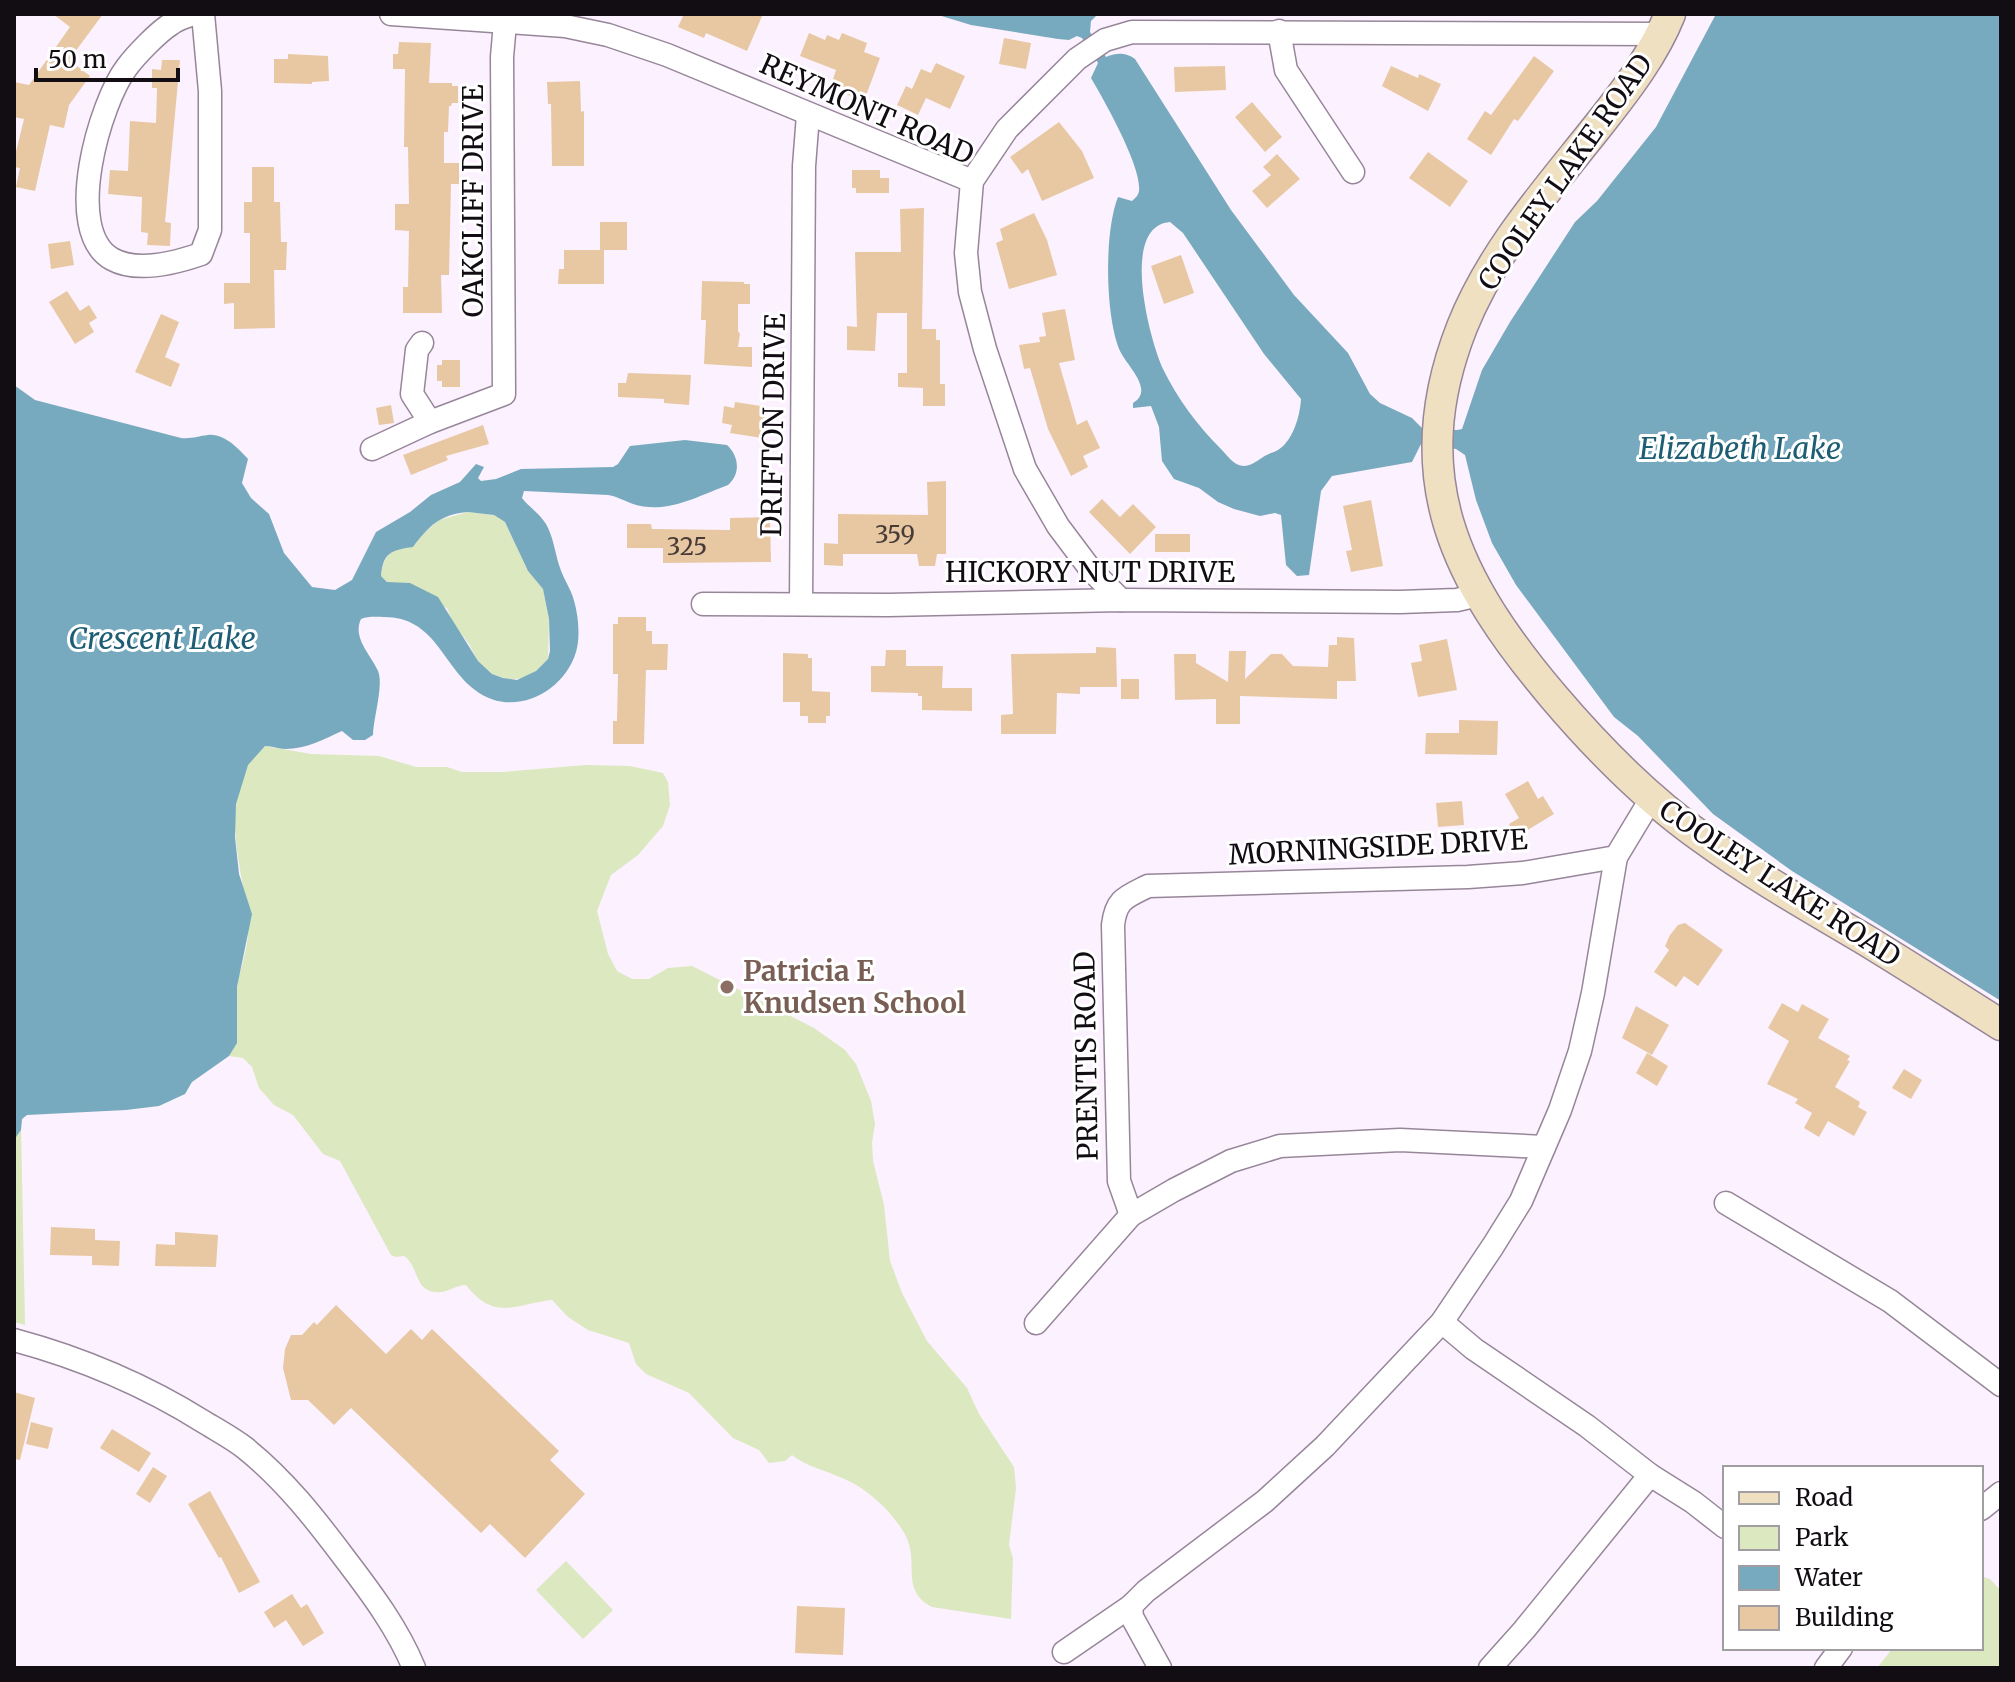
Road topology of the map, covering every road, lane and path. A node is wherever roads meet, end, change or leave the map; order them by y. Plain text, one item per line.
1 (193, 14) edge
2 (203, 14) edge
3 (391, 14) edge
4 (1255, 22) edge
5 (505, 23) junction
6 (1428, 23) edge
7 (1665, 24) edge
8 (1279, 31) junction
9 (808, 115) junction
10 (1353, 172) dead end
11 (972, 181) junction
12 (422, 343) dead end
13 (430, 422) junction
14 (372, 449) dead end
15 (1478, 595) junction
16 (1121, 600) junction
17 (703, 604) dead end
18 (801, 604) junction
19 (1651, 799) junction
20 (1616, 857) junction
21 (1124, 898) joint
22 (2001, 1025) edge
23 (1544, 1147) junction
24 (1726, 1203) dead end
25 (1131, 1215) junction
26 (1442, 1322) junction
27 (1036, 1323) dead end
28 (14, 1340) edge
29 (2001, 1385) edge
30 (1650, 1475) junction
31 (2001, 1493) edge
32 (1983, 1507) edge
33 (1723, 1525) edge
34 (1131, 1606) junction
35 (1840, 1650) edge
36 (1064, 1652) dead end
37 (414, 1668) edge
38 (1160, 1668) edge
39 (1490, 1668) edge
40 (1826, 1668) edge

1 - 2 street
3 - 5 street, REYMONT ROAD
4 - 8 street
4 - 11 street
5 - 9 street, REYMONT ROAD
5 - 13 street, OAKCLIFF DRIVE
6 - 7 street
6 - 8 street
7 - 15 main road, COOLEY LAKE ROAD
8 - 10 street
9 - 11 street, REYMONT ROAD
9 - 18 street, DRIFTON DRIVE
11 - 16 street, REYMONT ROAD
12 - 13 street
13 - 14 street
15 - 16 street, HICKORY NUT DRIVE
15 - 19 main road, COOLEY LAKE ROAD
16 - 18 street, HICKORY NUT DRIVE
17 - 18 street, HICKORY NUT DRIVE
19 - 20 street
19 - 22 main road, COOLEY LAKE ROAD
20 - 21 street, MORNINGSIDE DRIVE
20 - 23 street
21 - 25 street, PRENTIS ROAD
23 - 25 street
23 - 26 street
24 - 29 street
25 - 27 street
26 - 30 street
26 - 34 street
28 - 37 street
30 - 33 street
30 - 39 street
31 - 32 street
34 - 36 street
34 - 38 street
35 - 40 street

